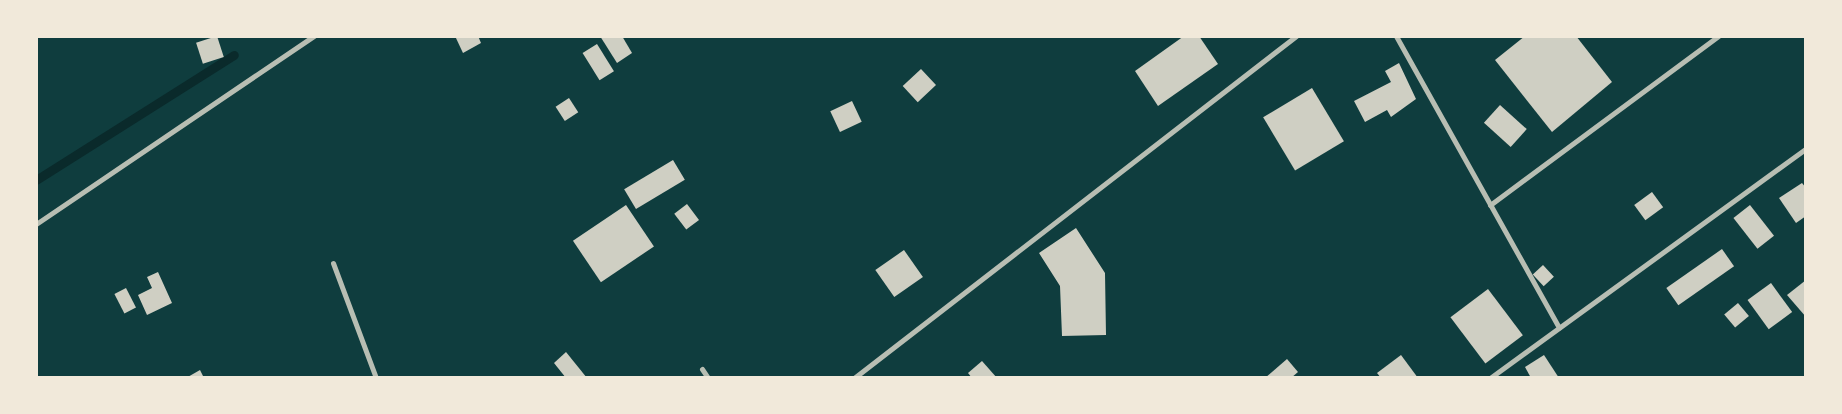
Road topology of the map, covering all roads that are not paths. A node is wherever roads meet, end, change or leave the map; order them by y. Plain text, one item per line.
1 (314, 36) edge
2 (1296, 36) edge
3 (1396, 36) edge
4 (1718, 36) edge
5 (1806, 148) edge
6 (1490, 205) junction
7 (36, 224) edge
8 (333, 263) dead end
9 (1559, 328) junction
10 (702, 369) dead end
11 (376, 378) edge
12 (708, 378) edge
13 (854, 378) edge
14 (1490, 378) edge

1 - 7 street
2 - 13 street
3 - 6 street
4 - 6 street
5 - 9 street
6 - 9 street
8 - 11 street
9 - 14 street
10 - 12 street

